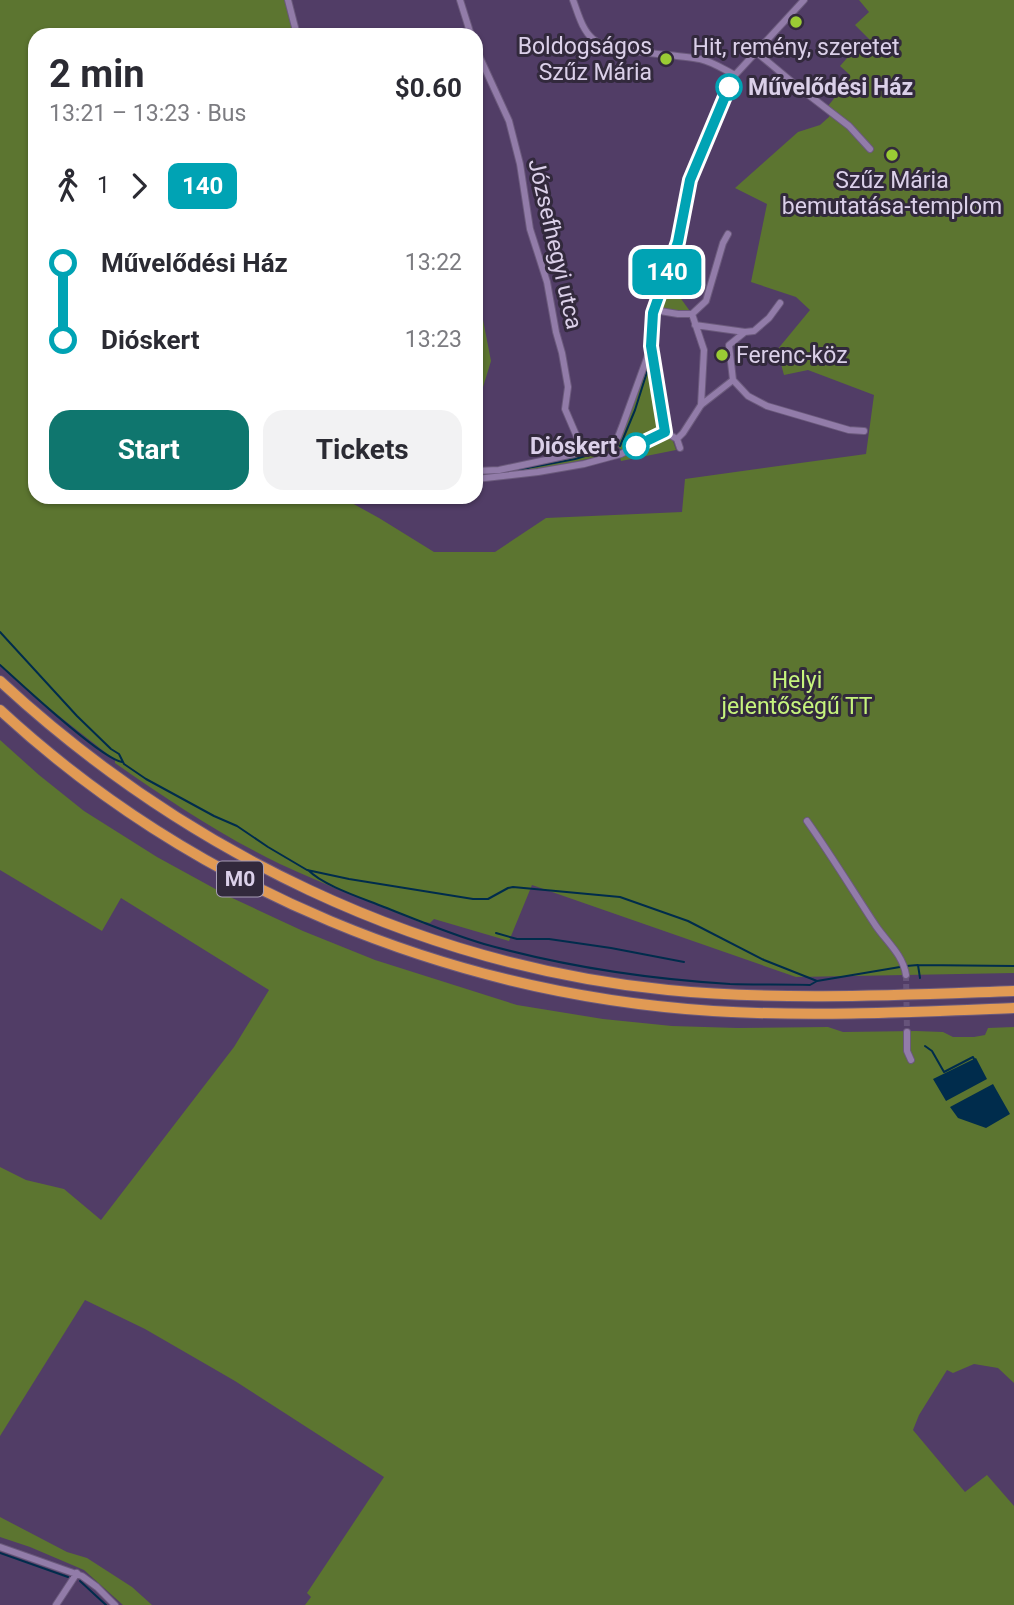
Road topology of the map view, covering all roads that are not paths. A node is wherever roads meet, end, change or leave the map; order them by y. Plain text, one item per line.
1 (288, 0) edge
2 (460, 0) edge
3 (573, 0) edge
4 (804, 0) edge
5 (295, 28) edge
6 (469, 28) edge
7 (756, 52) junction
8 (483, 63) edge
9 (735, 75) junction
10 (870, 149) dead end
11 (728, 234) dead end
12 (780, 303) dead end
13 (654, 310) junction
14 (692, 314) junction
15 (695, 325) junction
16 (745, 332) junction
17 (651, 346) junction
18 (733, 380) junction
19 (701, 405) junction
20 (864, 431) dead end
21 (665, 432) junction
22 (677, 439) junction
23 (680, 449) dead end
24 (616, 450) junction
25 (583, 451) junction
26 (483, 471) edge
27 (483, 478) edge
28 (0, 681) edge
29 (0, 710) edge
30 (807, 821) dead end
31 (905, 969) tunnel mouth
32 (1014, 991) edge
33 (1014, 1008) edge
34 (907, 1032) tunnel mouth
35 (911, 1060) dead end
36 (0, 1547) edge
37 (77, 1573) junction
38 (56, 1605) edge
39 (115, 1605) edge

1 - 5 street
2 - 6 street
3 - 9 street
4 - 7 street
7 - 9 street
7 - 10 street
8 - 25 street, Józsefhegyi utca
9 - 13 street
11 - 14 street
12 - 16 street
13 - 14 street
13 - 17 street
14 - 15 street
15 - 16 street
15 - 19 street
16 - 18 street
17 - 21 street
17 - 24 street
18 - 19 street
18 - 20 street
19 - 22 street
21 - 22 street
21 - 24 street
22 - 23 street
24 - 25 street
24 - 27 street
25 - 26 street
28 - 32 highway, M0
29 - 33 highway, M0
30 - 31 street
34 - 35 street
36 - 37 street
37 - 38 street
37 - 39 street

